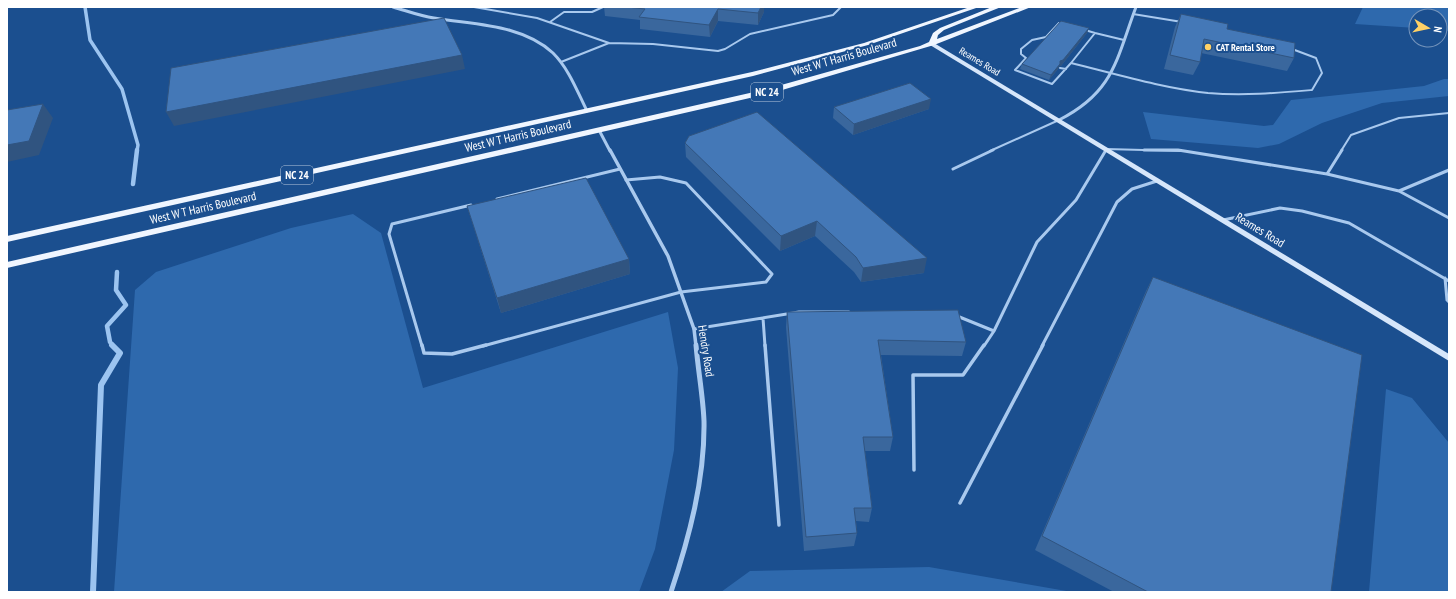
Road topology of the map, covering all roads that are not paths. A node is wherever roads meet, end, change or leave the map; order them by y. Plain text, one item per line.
1 (393, 7) edge
2 (474, 7) edge
3 (502, 7) edge
4 (603, 7) edge
5 (841, 7) edge
6 (976, 7) edge
7 (998, 7) edge
8 (1028, 7) edge
9 (1136, 7) edge
10 (498, 11) junction
11 (1133, 14) junction
12 (550, 22) junction
13 (1183, 22) edge
14 (1066, 25) edge
15 (1080, 29) edge
16 (1095, 33) junction
17 (1083, 39) edge
18 (1124, 40) junction
19 (1088, 41) junction
20 (609, 42) junction
21 (932, 44) junction
22 (1078, 46) edge
23 (1084, 47) junction
24 (1290, 49) edge
25 (561, 62) junction
26 (1071, 63) junction
27 (1019, 66) junction
28 (1023, 66) edge
29 (1060, 68) edge
30 (1066, 69) junction
31 (1111, 72) junction
32 (1053, 76) edge
33 (1058, 77) junction
34 (587, 111) junction
35 (1449, 113) edge
36 (1059, 120) junction
37 (599, 130) junction
38 (1106, 149) junction
39 (620, 169) junction
40 (953, 169) dead end
41 (1449, 170) edge
42 (1327, 174) junction
43 (626, 180) junction
44 (1158, 180) junction
45 (1399, 191) junction
46 (493, 200) edge
47 (478, 203) edge
48 (1449, 218) edge
49 (1224, 220) junction
50 (7, 239) edge
51 (7, 265) edge
52 (1445, 278) junction
53 (1449, 280) edge
54 (681, 292) junction
55 (1449, 302) edge
56 (854, 312) edge
57 (953, 315) edge
58 (763, 318) junction
59 (694, 329) junction
60 (994, 331) junction
61 (1449, 358) edge
62 (914, 470) dead end
63 (960, 503) dead end
64 (780, 525) dead end
65 (671, 592) edge

1 - 25 street
2 - 10 lane
3 - 10 lane
4 - 12 lane
5 - 20 lane
6 - 34 main road, West W T Harris Boulevard / NC 24
7 - 21 main road
8 - 21 main road, West W T Harris Boulevard / NC 24
9 - 11 street
10 - 12 lane
11 - 13 lane
11 - 18 street
12 - 20 lane
14 - 27 lane
15 - 16 lane
16 - 18 lane
16 - 19 lane
17 - 19 lane
18 - 31 street
19 - 23 lane
20 - 25 lane
21 - 36 main road, Reames Road
21 - 37 main road, West W T Harris Boulevard / NC 24
22 - 23 lane
23 - 26 lane
24 - 31 lane
25 - 34 street
26 - 30 lane
26 - 31 lane
27 - 28 lane
27 - 33 lane
29 - 30 lane
30 - 33 lane
31 - 36 street
32 - 33 lane
34 - 50 main road, West W T Harris Boulevard / NC 24
35 - 42 lane
36 - 38 main road, Reames Road
36 - 40 lane
37 - 39 street, Hendry Road
37 - 51 main road, West W T Harris Boulevard / NC 24
38 - 42 lane
38 - 44 main road, Reames Road
38 - 60 lane
39 - 43 street, Hendry Road
39 - 46 lane
41 - 45 lane
42 - 45 lane
43 - 54 street, Hendry Road
43 - 54 lane
44 - 49 main road, Reames Road
44 - 63 lane
45 - 48 lane
47 - 54 lane
49 - 52 lane
49 - 61 main road, Reames Road
52 - 53 lane
52 - 55 lane
54 - 59 street, Hendry Road
56 - 58 lane
57 - 60 lane
58 - 59 lane
58 - 64 lane
59 - 65 street, Hendry Road
60 - 62 lane

